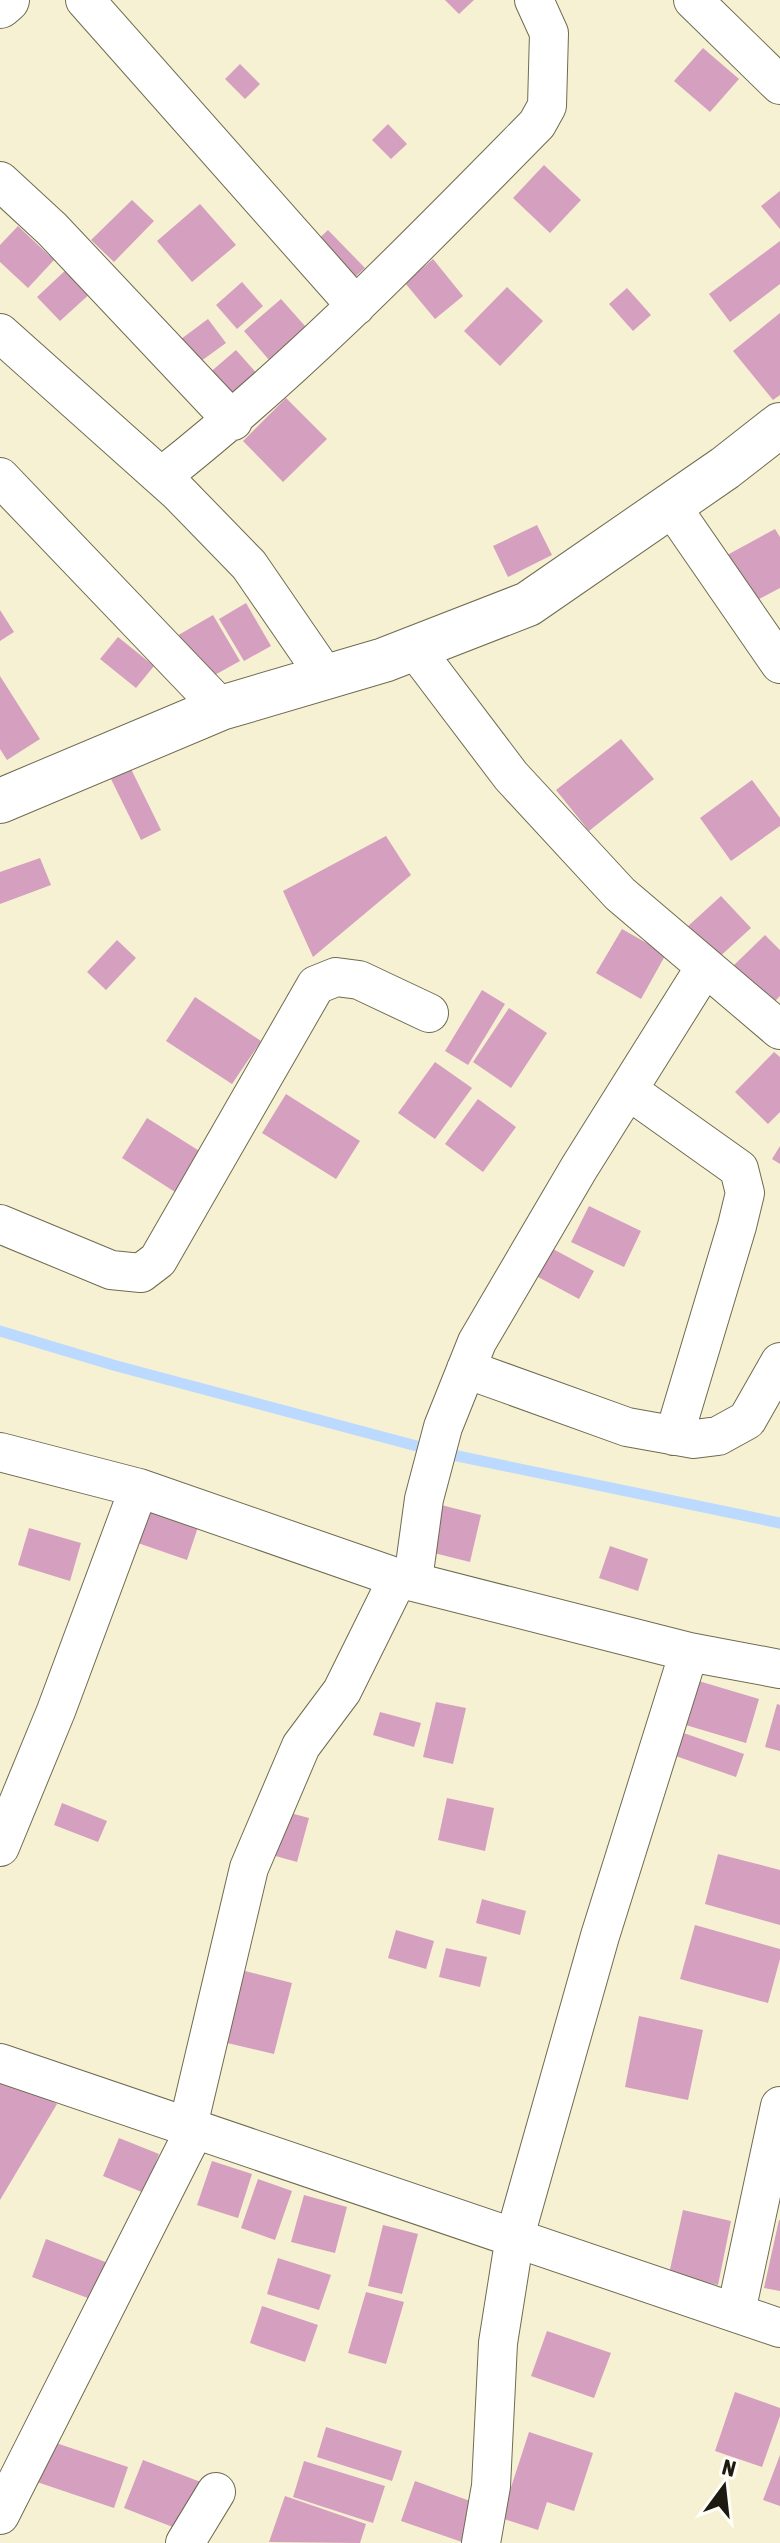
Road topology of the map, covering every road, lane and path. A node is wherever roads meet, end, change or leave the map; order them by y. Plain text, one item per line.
1 (7, 0) edge
2 (85, 0) edge
3 (534, 0) edge
4 (693, 0) edge
5 (0, 6) edge
6 (780, 85) edge
7 (0, 181) edge
8 (356, 306) junction
9 (0, 333) edge
10 (233, 421) junction
11 (780, 425) edge
12 (0, 477) edge
13 (161, 477) junction
14 (671, 506) junction
15 (414, 648) junction
16 (780, 664) edge
17 (326, 677) junction
18 (221, 708) junction
19 (3, 794) edge
20 (705, 967) junction
21 (429, 1013) dead end
22 (780, 1030) edge
23 (628, 1090) junction
24 (0, 1224) edge
25 (780, 1362) edge
26 (466, 1369) junction
27 (674, 1436) junction
28 (0, 1452) edge
29 (139, 1488) junction
30 (406, 1579) junction
31 (689, 1652) junction
32 (780, 1669) edge
33 (0, 1847) edge
34 (0, 2063) edge
35 (780, 2106) edge
36 (191, 2127) junction
37 (515, 2236) junction
38 (736, 2312) junction
39 (780, 2328) edge
40 (216, 2492) dead end
41 (0, 2515) edge
42 (185, 2543) edge
43 (481, 2543) edge

1 - 5 street
2 - 8 street
3 - 8 street
4 - 6 street
7 - 10 street
8 - 10 street
9 - 13 street
10 - 13 street
11 - 14 street
12 - 18 street
13 - 17 street
14 - 15 street
14 - 16 street
15 - 17 street
15 - 20 street
17 - 18 street
18 - 19 street
20 - 22 street
20 - 23 street
21 - 24 street
23 - 26 street
23 - 27 street
25 - 27 street
26 - 27 street
26 - 30 street
28 - 29 street
29 - 30 street
29 - 33 street
30 - 31 street
30 - 36 street
31 - 32 street
31 - 37 street
34 - 36 street
35 - 38 street
36 - 37 street
36 - 41 street
37 - 38 street
37 - 43 street
38 - 39 street
40 - 42 street

